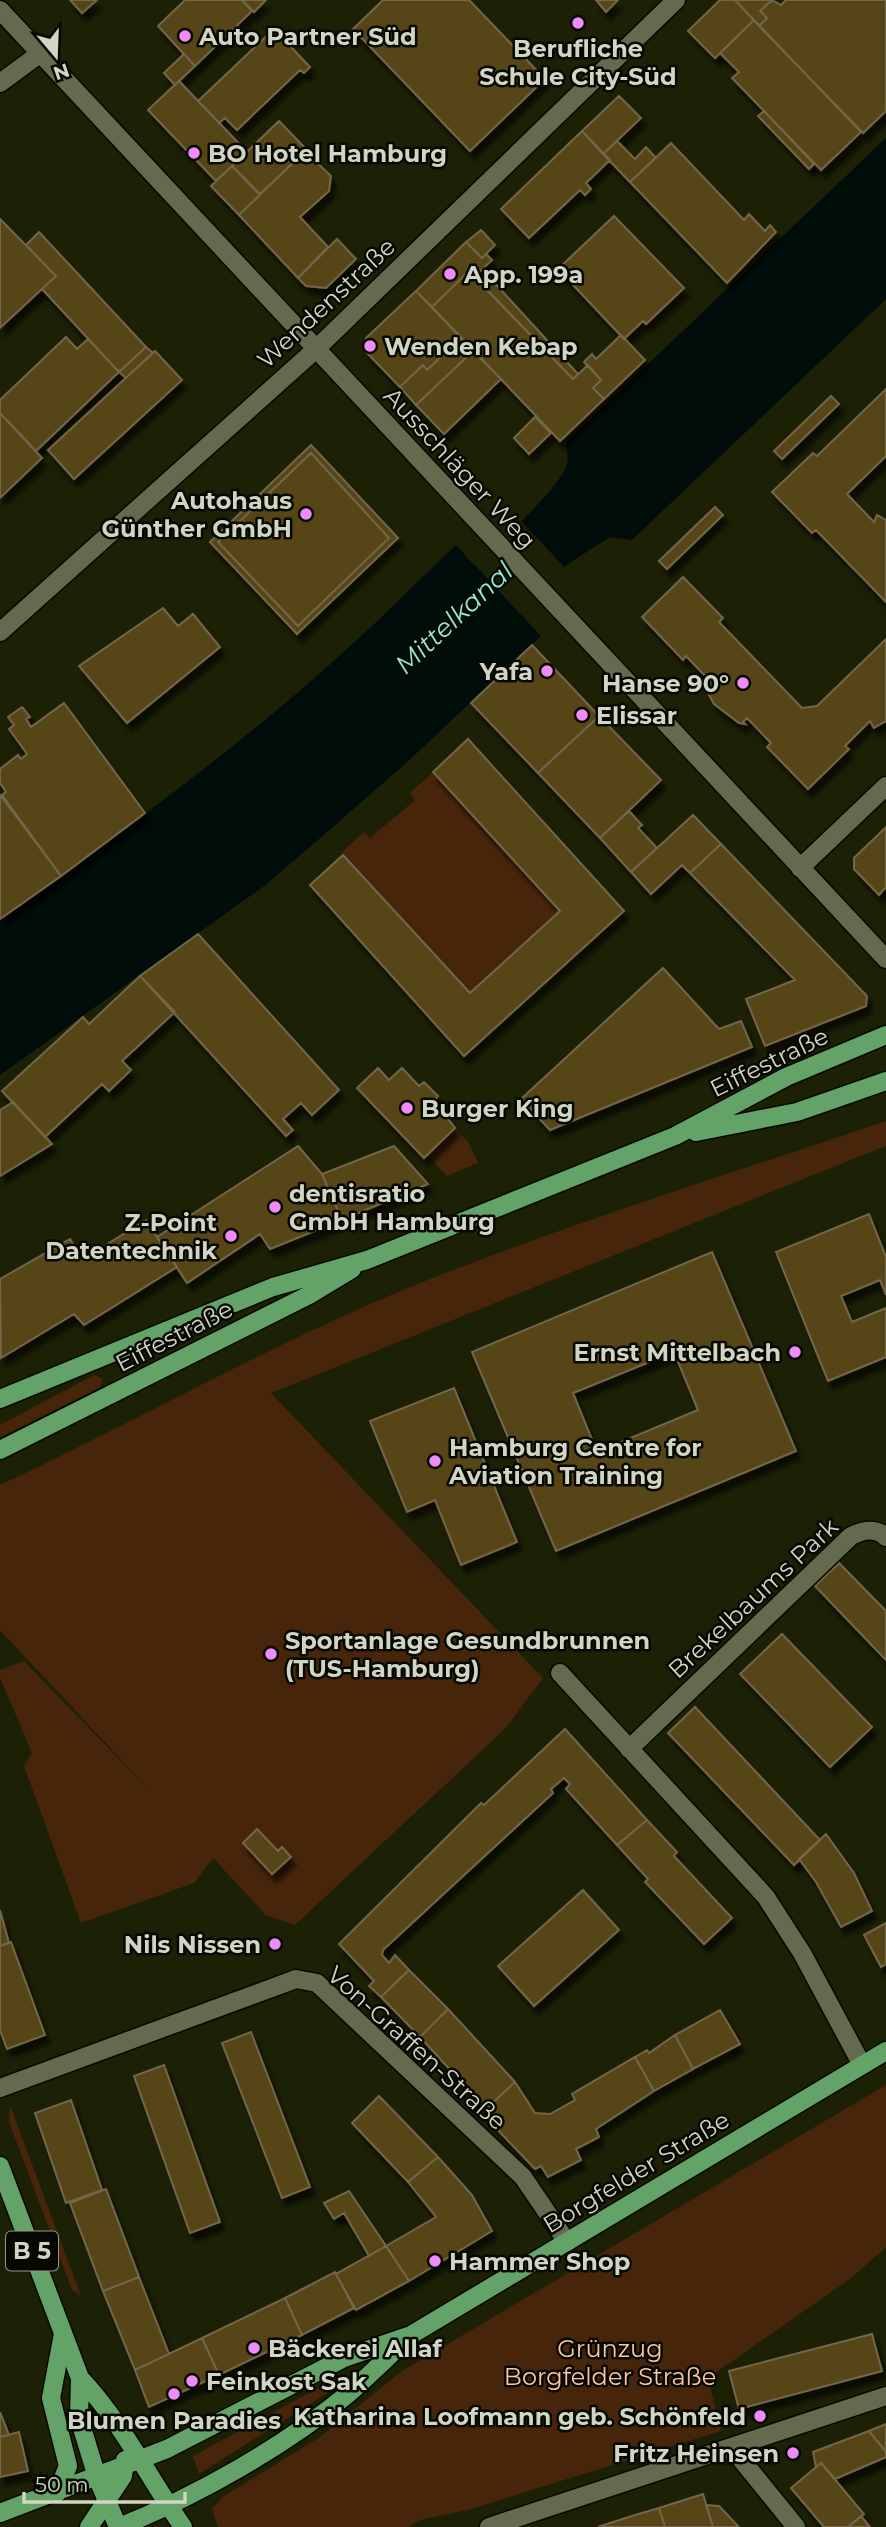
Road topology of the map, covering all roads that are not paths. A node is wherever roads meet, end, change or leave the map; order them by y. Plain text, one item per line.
1 (676, 0) edge
2 (0, 10) edge
3 (42, 52) junction
4 (0, 83) edge
5 (315, 350) junction
6 (0, 632) edge
7 (886, 786) edge
8 (800, 868) junction
9 (886, 959) edge
10 (886, 1035) edge
11 (886, 1081) edge
12 (675, 1136) junction
13 (367, 1259) junction
14 (0, 1399) edge
15 (0, 1450) edge
16 (886, 1537) edge
17 (560, 1673) dead end
18 (629, 1749) junction
19 (886, 2051) edge
20 (862, 2065) junction
21 (0, 2088) edge
22 (0, 2166) edge
23 (567, 2242) junction
24 (63, 2332) junction
25 (411, 2335) junction
26 (80, 2378) junction
27 (886, 2396) edge
28 (732, 2448) junction
29 (132, 2464) junction
30 (97, 2477) junction
31 (63, 2491) junction
32 (107, 2502) junction
33 (168, 2506) junction
34 (0, 2513) edge
35 (138, 2519) junction
36 (89, 2527) edge
37 (119, 2527) edge
38 (160, 2527) edge
39 (183, 2527) edge
40 (489, 2527) edge
41 (796, 2527) edge

1 - 5 street, Wendenstraße
2 - 3 street, Ausschläger Weg
3 - 4 street
3 - 5 street, Ausschläger Weg
5 - 6 street, Wendenstraße
5 - 8 street, Ausschläger Weg
7 - 8 street
8 - 9 street, Ausschläger Weg
10 - 12 main road, Eiffestraße
11 - 12 main road, Eiffestraße
12 - 13 main road, Eiffestraße
13 - 14 main road, Eiffestraße
13 - 15 main road, Eiffestraße
16 - 18 street, Brekelbaums Park
17 - 18 street
18 - 20 street
19 - 20 main road, Borgfelder Straße
20 - 23 main road, Borgfelder Straße
21 - 23 street, Von-Graffen-Straße
22 - 24 main road, B 5
23 - 25 main road, Borgfelder Straße
24 - 26 main road, B 5
24 - 31 main road
25 - 29 main road, Borgfelder Straße
25 - 33 main road, Borgfelder Straße
26 - 29 main road, B 5
26 - 30 main road, B 5
27 - 28 street
28 - 40 street
28 - 41 street
29 - 30 main road, Borgfelder Straße
29 - 32 main road
29 - 33 main road
30 - 31 main road, Borgfelder Straße
30 - 32 main road, B 5
31 - 32 main road
31 - 34 main road, Borgfelder Straße
32 - 35 main road
32 - 36 main road
32 - 37 main road, B 5
33 - 35 main road, Borgfelder Straße
33 - 39 main road
35 - 37 main road, Borgfelder Straße
35 - 38 main road

